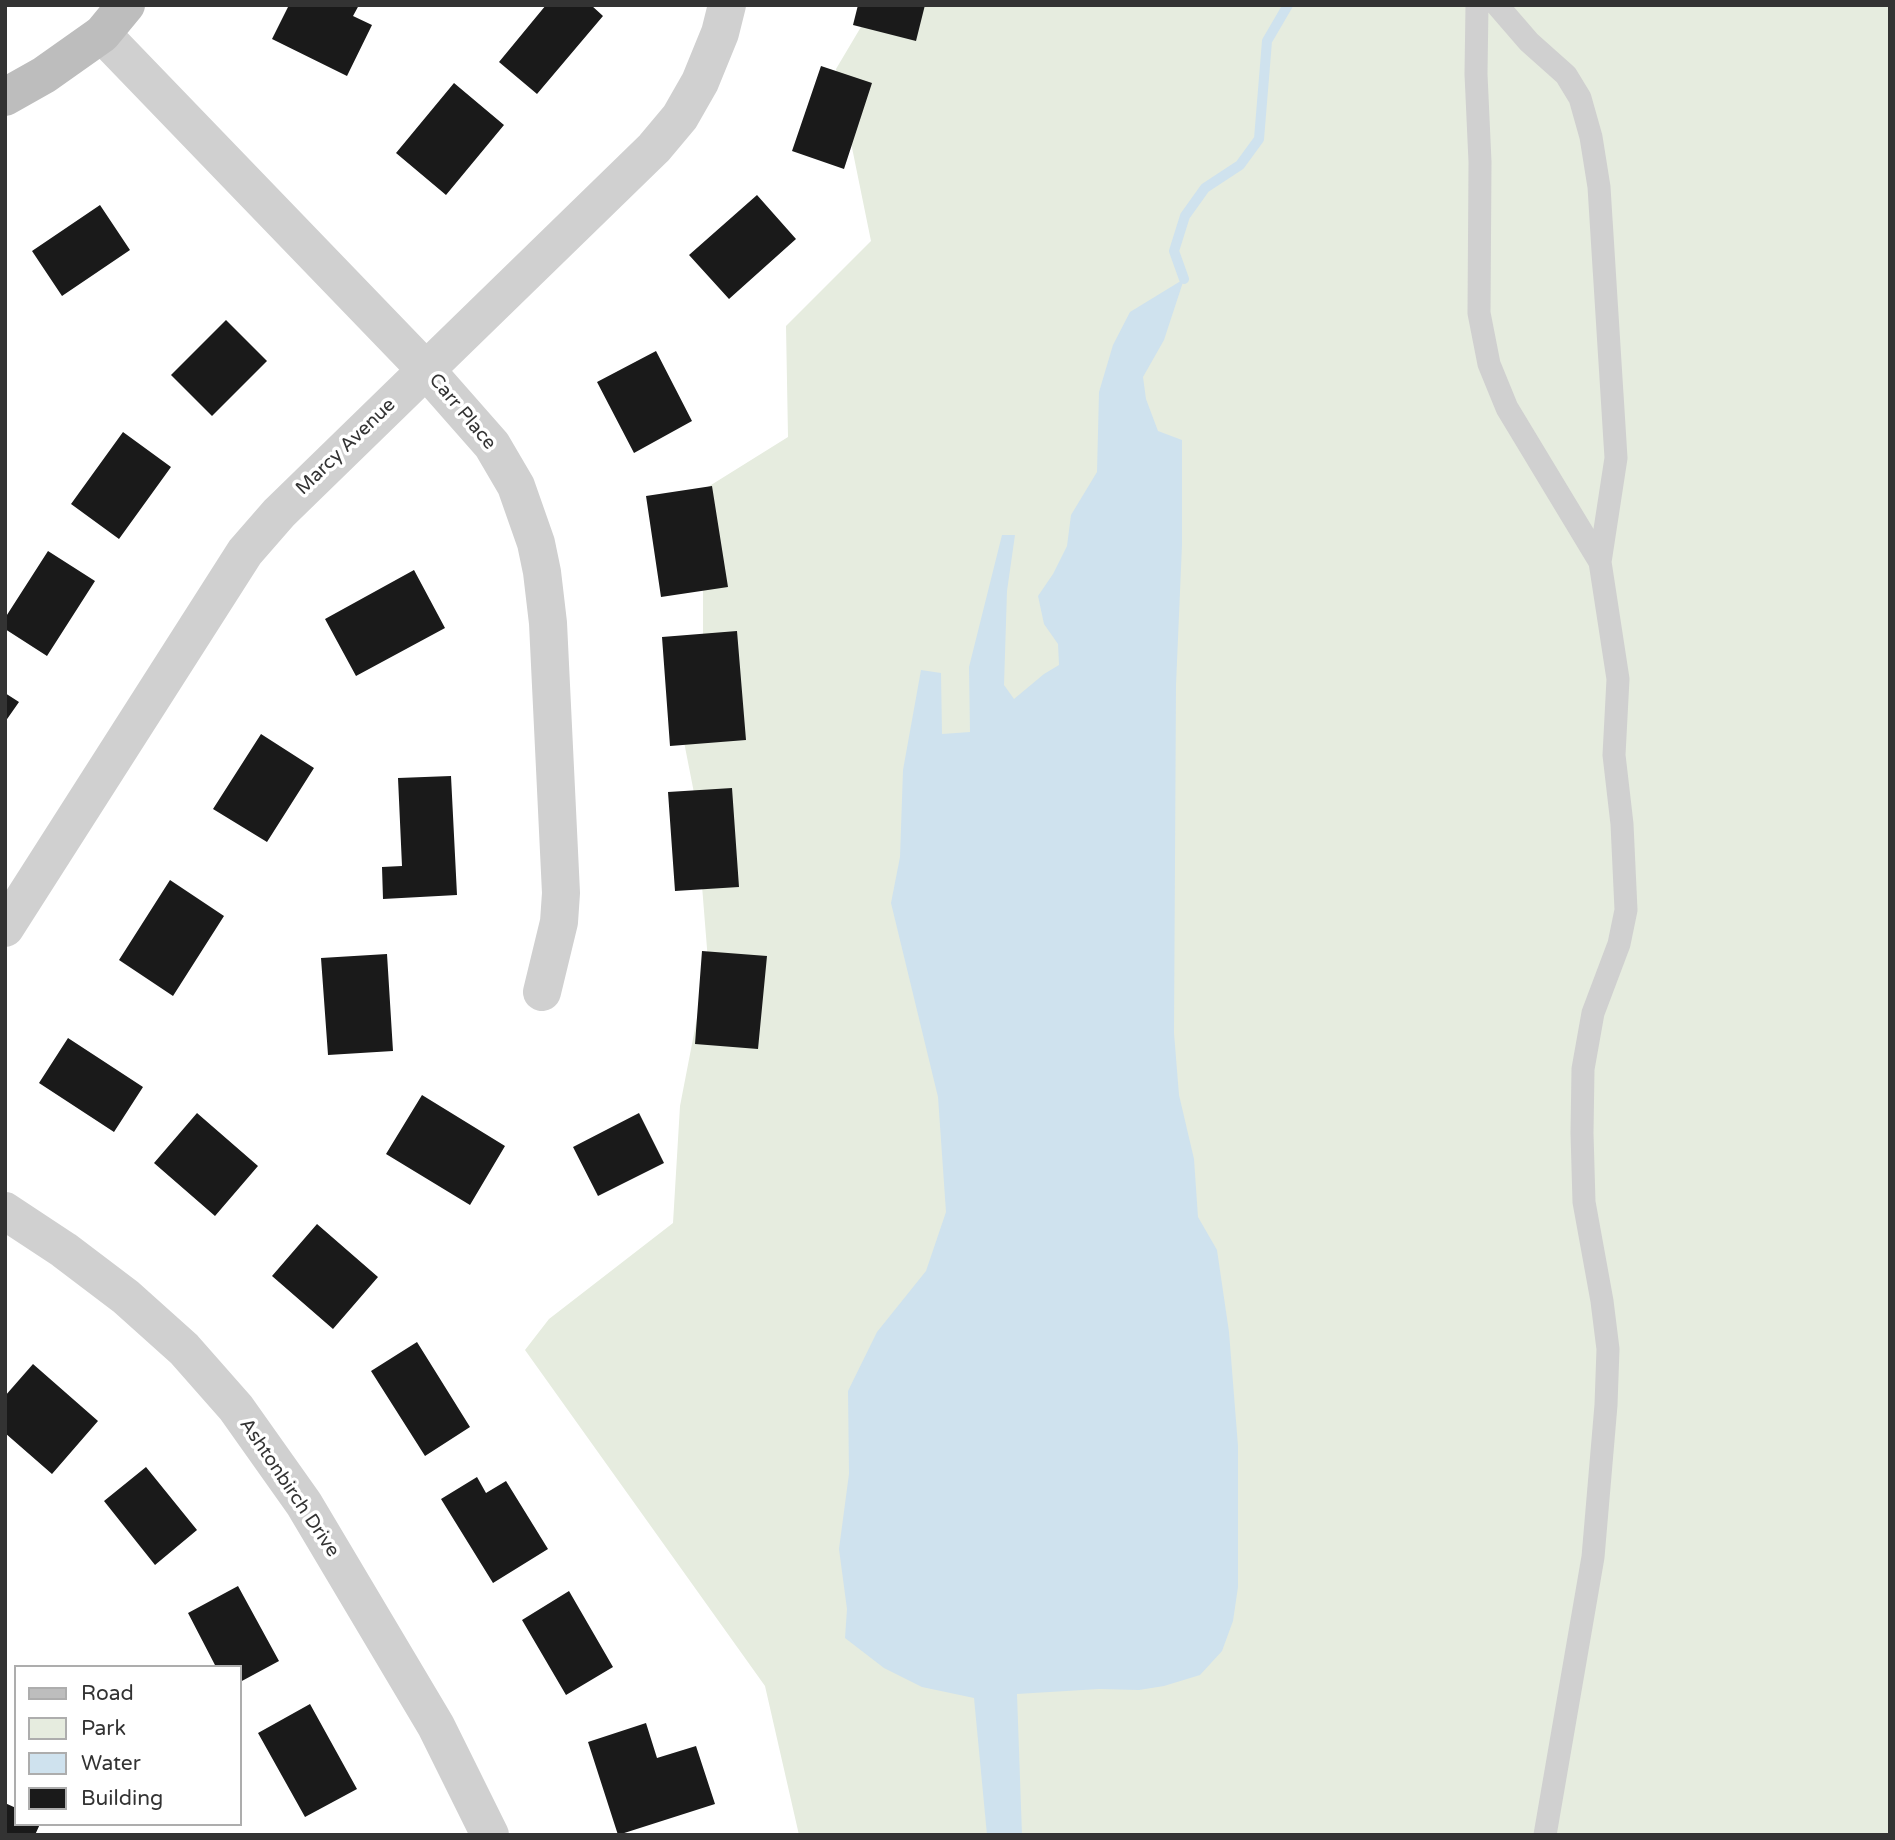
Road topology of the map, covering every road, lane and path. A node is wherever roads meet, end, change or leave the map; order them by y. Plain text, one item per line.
1 (727, 5) edge
2 (1478, 5) edge
3 (1497, 5) edge
4 (114, 20) edge
5 (5, 97) edge
6 (426, 370) junction
7 (1600, 562) junction
8 (5, 928) edge
9 (542, 992) dead end
10 (5, 1211) edge
11 (490, 1835) edge
12 (1545, 1835) edge

1 - 6 street, Marcy Avenue
2 - 7 lane
3 - 7 lane
4 - 5 street
4 - 6 street, Carr Place
6 - 8 street, Marcy Avenue
6 - 9 street, Carr Place
7 - 12 lane
10 - 11 street, Ashtonbirch Drive

